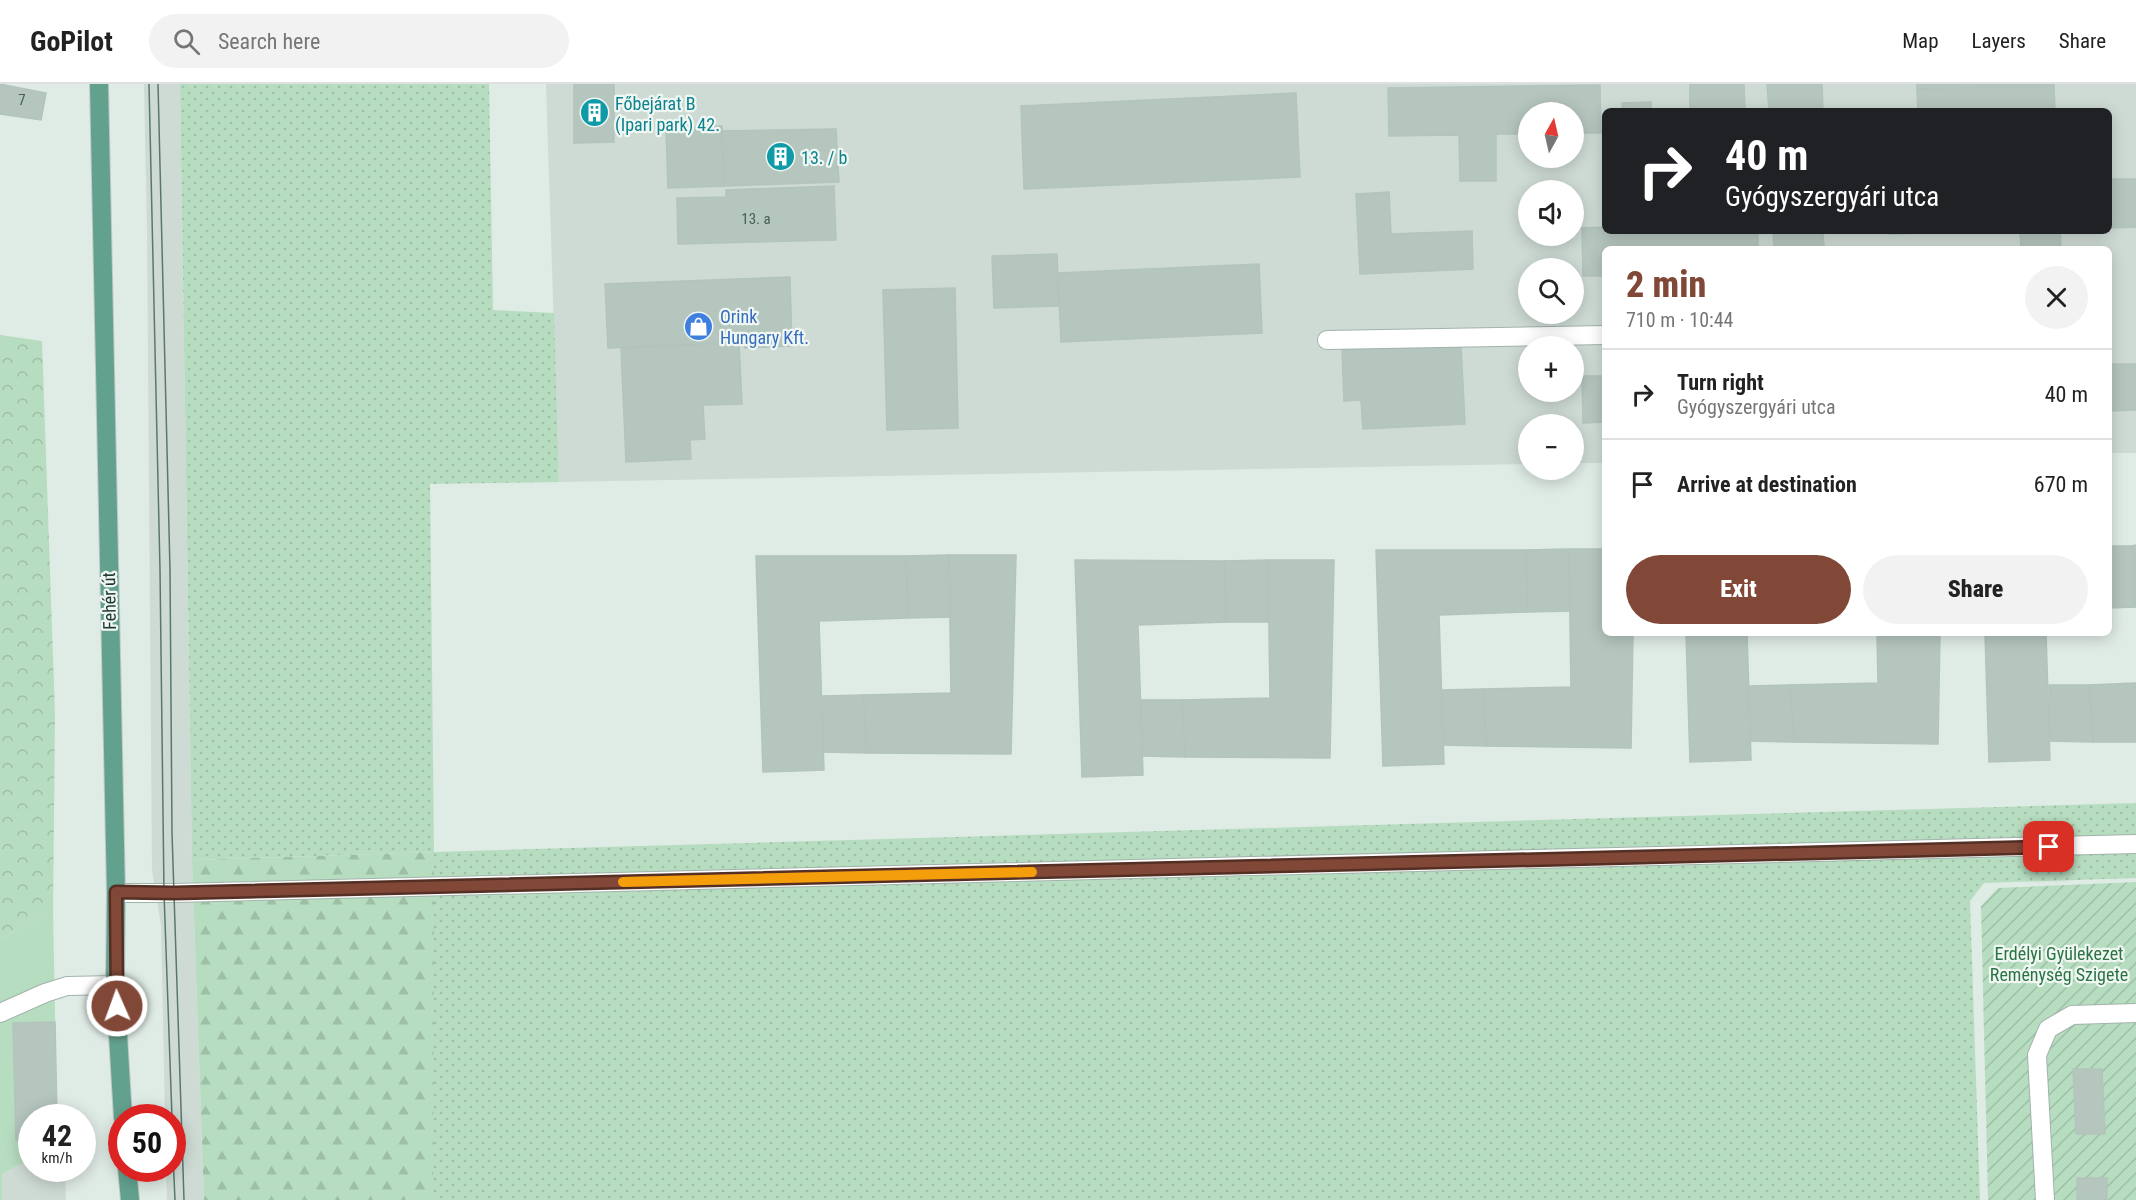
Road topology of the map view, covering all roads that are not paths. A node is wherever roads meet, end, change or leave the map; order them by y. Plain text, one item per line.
1 (99, 84) edge
2 (1602, 335) edge
3 (1328, 340) dead end
4 (2136, 844) edge
5 (116, 892) junction
6 (116, 985) junction
7 (2136, 1013) edge
8 (0, 1014) edge
9 (122, 1104) edge
10 (128, 1182) edge
11 (130, 1200) edge
12 (2045, 1200) edge

1 - 5 main road, Fehér út
2 - 3 street
4 - 5 street
5 - 6 main road, Fehér út
6 - 8 street
6 - 9 main road, Fehér út
7 - 12 street
10 - 11 main road

